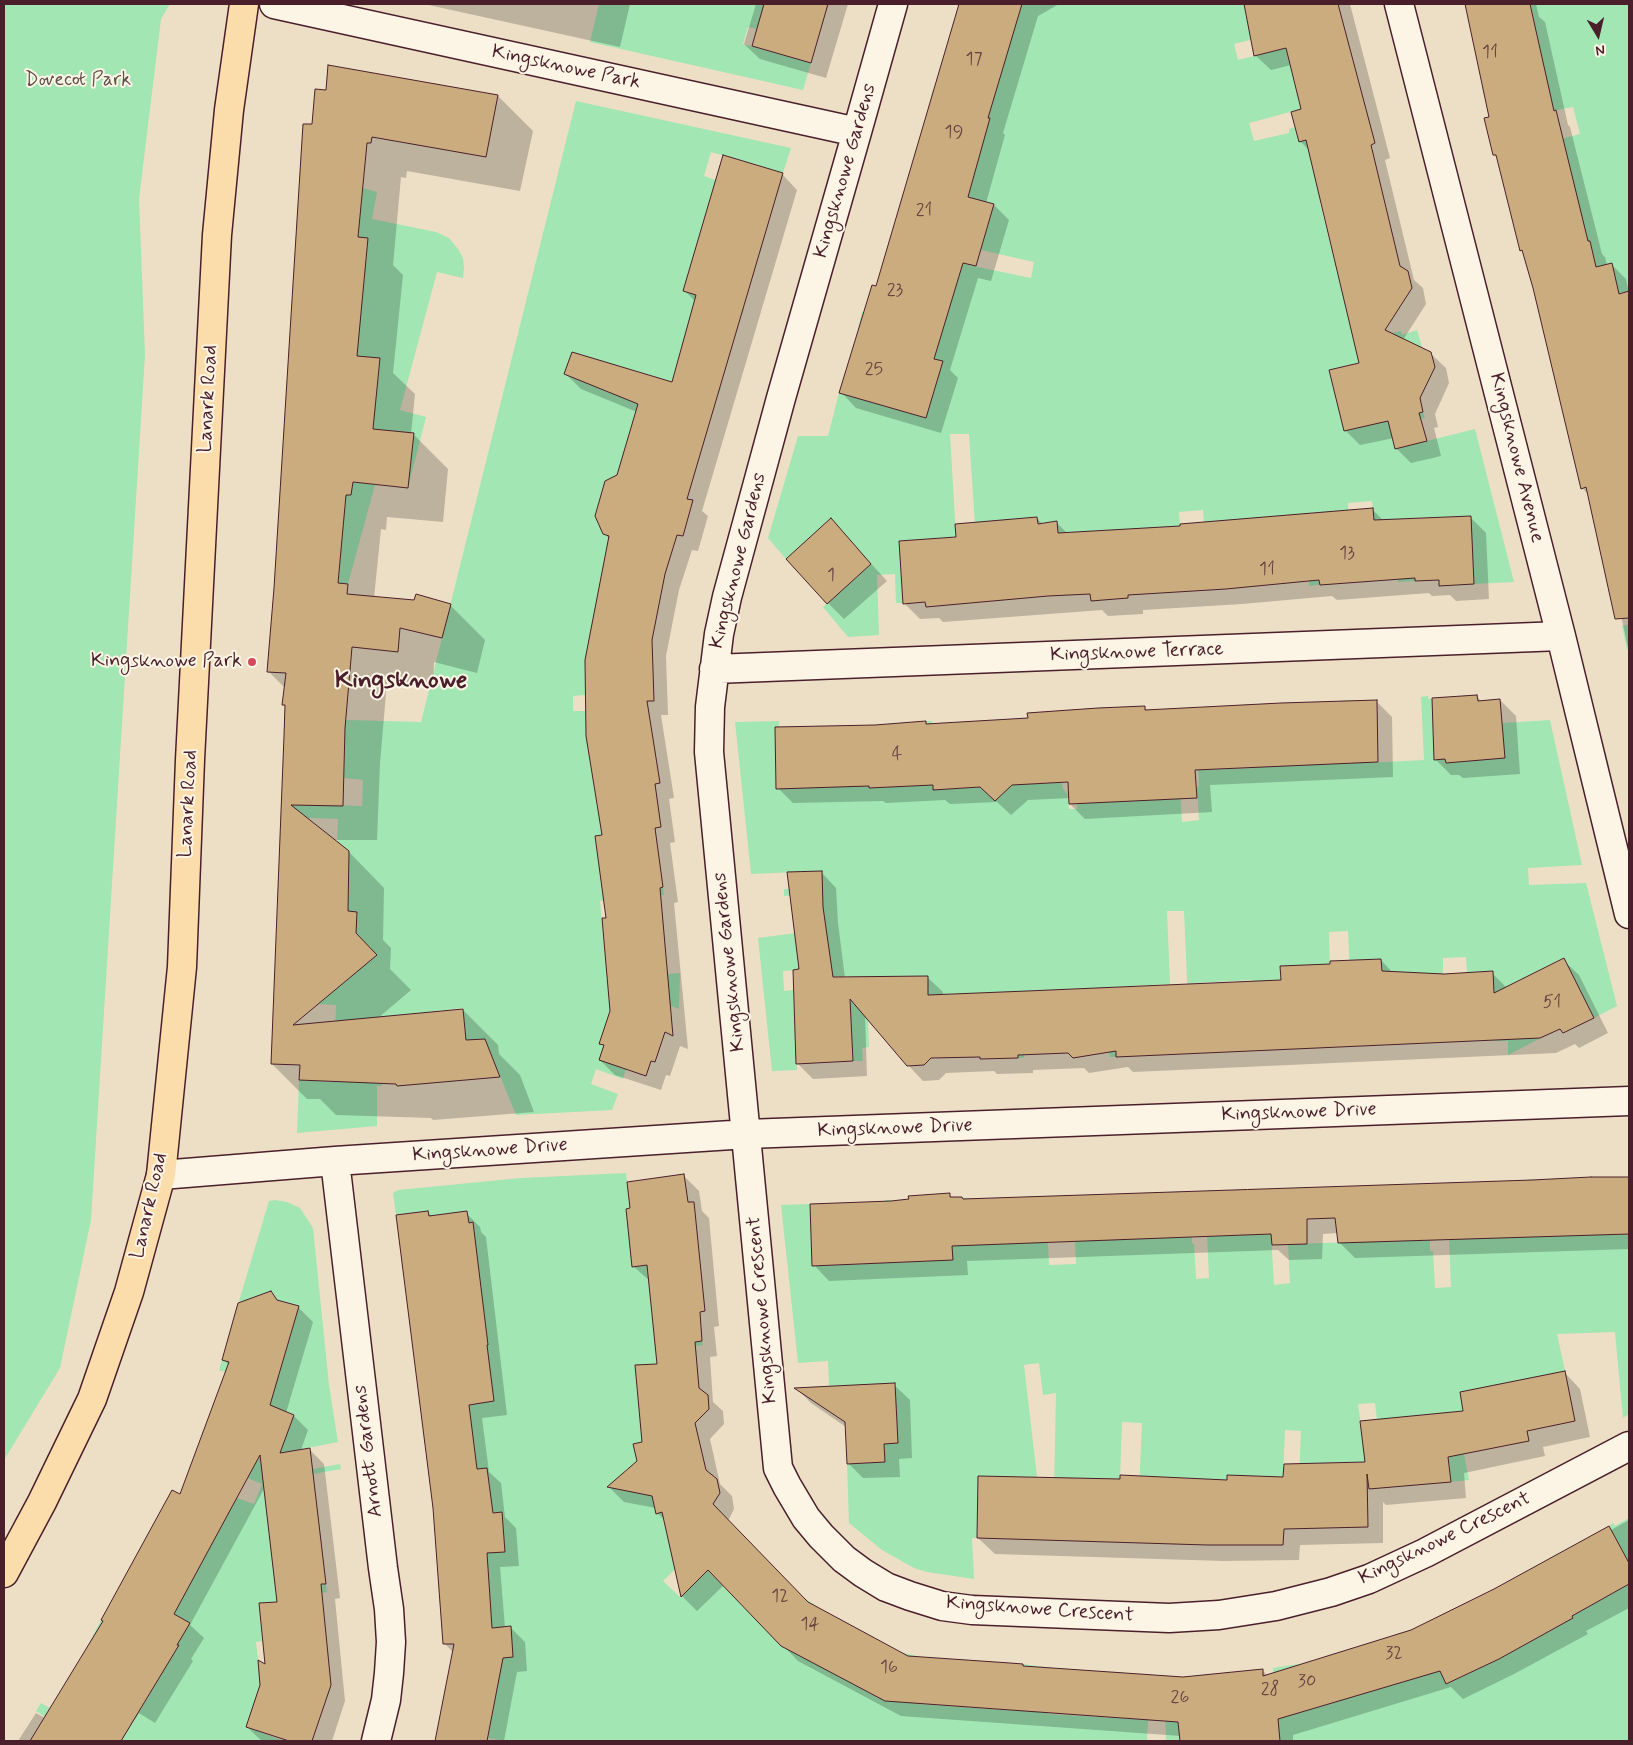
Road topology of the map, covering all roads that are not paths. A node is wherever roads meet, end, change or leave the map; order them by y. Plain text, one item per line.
1 (244, 4) edge
2 (274, 4) edge
3 (893, 4) edge
4 (1400, 4) edge
5 (858, 132) junction
6 (1561, 636) junction
7 (714, 669) junction
8 (1629, 914) edge
9 (1629, 1100) edge
10 (747, 1134) junction
11 (335, 1161) junction
12 (161, 1175) junction
13 (1629, 1446) edge
14 (4, 1573) edge
15 (376, 1741) edge

1 - 12 main road, Lanark Road
2 - 5 street, Kingsknowe Park
3 - 5 street, Kingsknowe Gardens
4 - 6 street, Kingsknowe Avenue
5 - 7 street, Kingsknowe Gardens
6 - 7 street, Kingsknowe Terrace
6 - 8 street, Kingsknowe Avenue
7 - 10 street, Kingsknowe Gardens
9 - 10 street, Kingsknowe Drive
10 - 11 street, Kingsknowe Drive
10 - 13 street, Kingsknowe Crescent
11 - 12 street, Kingsknowe Drive
11 - 15 street, Arnott Gardens
12 - 14 main road, Lanark Road

